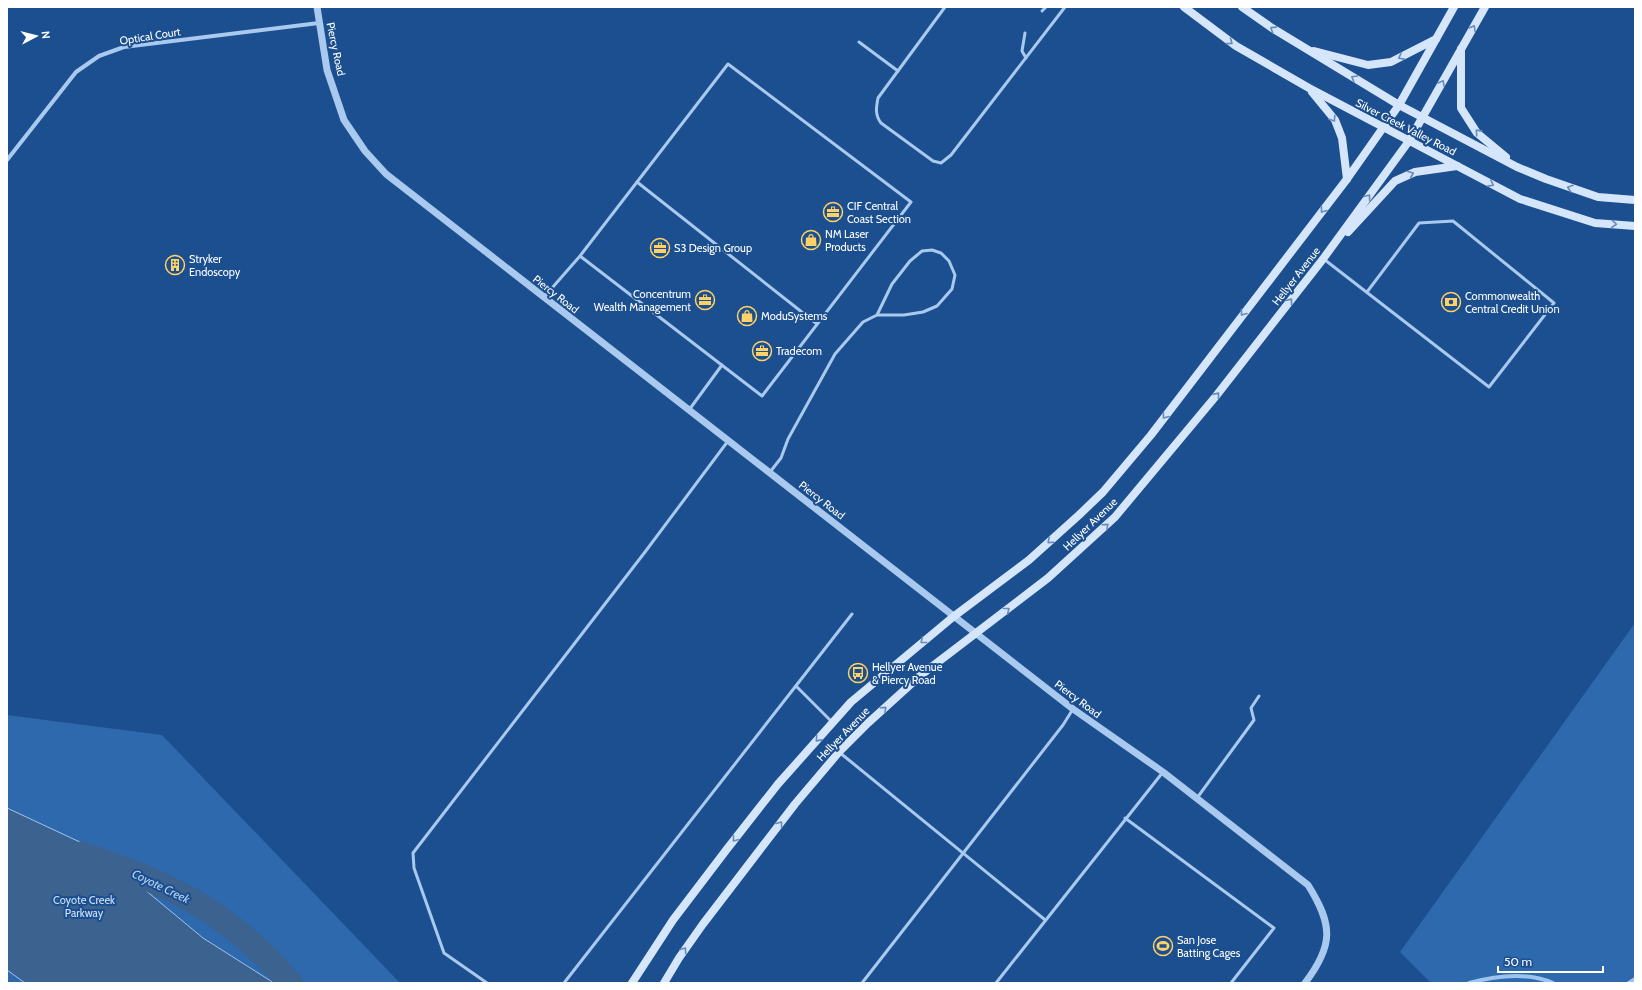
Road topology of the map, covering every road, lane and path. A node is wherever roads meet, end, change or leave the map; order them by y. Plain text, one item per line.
1 (317, 7) edge
2 (945, 7) edge
3 (1046, 7) edge
4 (1065, 7) edge
5 (1184, 7) edge
6 (1242, 7) edge
7 (1454, 7) edge
8 (1485, 7) edge
9 (1042, 10) dead end
10 (319, 23) junction
11 (1025, 33) dead end
12 (1436, 39) junction
13 (859, 42) dead end
14 (1306, 49) junction
15 (1461, 49) junction
16 (1026, 58) junction
17 (898, 71) junction
18 (1309, 88) junction
19 (1399, 105) junction
20 (1423, 117) junction
21 (1382, 128) junction
22 (1408, 141) junction
23 (7, 160) edge
24 (1457, 166) junction
25 (1517, 167) junction
26 (1347, 179) junction
27 (637, 182) junction
28 (1635, 200) edge
29 (1635, 226) edge
30 (580, 256) junction
31 (1323, 259) junction
32 (1366, 292) junction
33 (544, 298) junction
34 (877, 315) junction
35 (817, 324) junction
36 (722, 365) junction
37 (689, 410) junction
38 (728, 441) junction
39 (769, 473) junction
40 (852, 614) dead end
41 (953, 617) junction
42 (976, 634) junction
43 (796, 686) junction
44 (1259, 696) dead end
45 (1073, 709) junction
46 (833, 722) junction
47 (839, 752) junction
48 (1163, 772) junction
49 (1197, 798) junction
50 (1125, 818) junction
51 (963, 854) junction
52 (1044, 919) junction
53 (486, 983) edge
54 (564, 983) edge
55 (632, 983) edge
56 (664, 983) edge
57 (862, 983) edge
58 (996, 983) edge
59 (1231, 983) edge
60 (1305, 983) edge

1 - 10 street, Piercy Road
2 - 17 lane
3 - 9 lane
4 - 16 lane
5 -> 18 main road, Silver Creek Valley Road
14 -> 6 main road, Silver Creek Valley Road
7 - 12 main road, Hellyer Avenue
15 -> 8 main road, Hellyer Avenue
10 - 23 street, Optical Court
10 - 33 street, Piercy Road
11 - 16 lane
12 -> 14 main road
12 - 19 main road, Hellyer Avenue
13 - 17 lane
19 -> 14 main road, Silver Creek Valley Road
20 -> 15 main road, Hellyer Avenue
25 -> 15 main road
16 - 17 lane
18 - 21 main road, Silver Creek Valley Road
18 -> 26 main road
19 - 20 main road, Silver Creek Valley Road
19 - 21 main road, Hellyer Avenue
20 - 22 main road, Hellyer Avenue
20 - 25 main road, Silver Creek Valley Road
21 - 22 main road, Silver Creek Valley Road
21 - 26 main road, Hellyer Avenue
22 - 24 main road, Silver Creek Valley Road
31 -> 22 main road, Hellyer Avenue
24 -> 29 main road, Silver Creek Valley Road
31 -> 24 main road
28 -> 25 main road, Silver Creek Valley Road
26 -> 41 main road, Hellyer Avenue
27 - 30 lane
27 - 35 lane
27 - 35 lane
30 - 33 lane
30 - 36 lane
31 - 32 lane
42 -> 31 main road, Hellyer Avenue
32 - 32 lane
33 - 37 street, Piercy Road
34 - 34 lane
34 - 39 lane
35 - 36 lane
36 - 37 lane
37 - 38 street, Piercy Road
38 - 39 street, Piercy Road
38 - 53 lane
39 - 41 street, Piercy Road
40 - 43 lane
41 - 42 street, Piercy Road
41 -> 46 main road, Hellyer Avenue
42 - 45 street, Piercy Road
47 -> 42 main road, Hellyer Avenue
43 - 46 lane
43 - 54 lane
44 - 49 lane
45 - 48 street, Piercy Road
45 - 51 lane
46 -> 55 main road, Hellyer Avenue
47 - 51 lane
56 -> 47 main road, Hellyer Avenue
48 - 49 street, Piercy Road
48 - 50 lane
49 - 60 street, Piercy Road
50 - 52 lane
50 - 59 lane
51 - 52 lane
51 - 57 lane
52 - 58 lane

